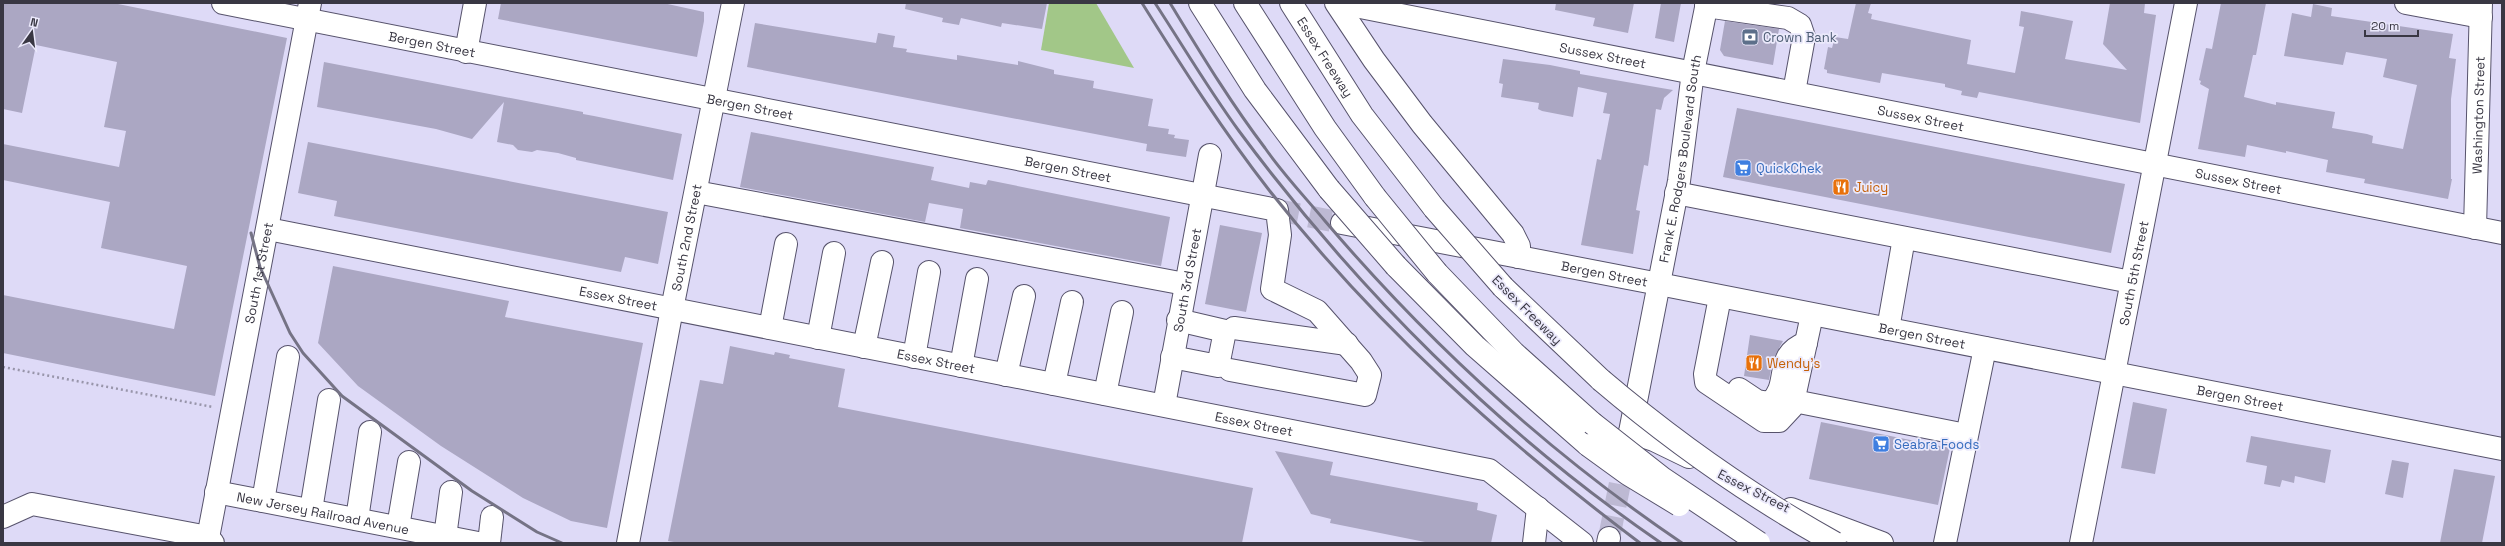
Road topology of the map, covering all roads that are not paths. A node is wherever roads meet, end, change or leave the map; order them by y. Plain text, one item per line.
1 (223, 3) edge
2 (475, 3) edge
3 (733, 3) edge
4 (1291, 3) edge
5 (1336, 3) edge
6 (1340, 3) edge
7 (2186, 3) edge
8 (2406, 3) edge
9 (1201, 5) edge
10 (1706, 5) edge
11 (1250, 10) edge
12 (2481, 10) edge
13 (309, 12) edge
14 (466, 52) junction
15 (1693, 72) junction
16 (1794, 92) junction
17 (714, 100) junction
18 (1210, 155) dead end
19 (2154, 164) junction
20 (696, 192) junction
21 (1676, 193) junction
22 (1202, 196) junction
23 (1342, 223) tunnel mouth
24 (2474, 228) junction
25 (268, 229) junction
26 (2502, 233) edge
27 (1904, 238) junction
28 (786, 244) dead end
29 (834, 252) dead end
30 (1519, 257) junction
31 (882, 262) dead end
32 (929, 272) dead end
33 (977, 279) dead end
34 (2131, 282) junction
35 (1185, 284) junction
36 (1658, 284) junction
37 (1024, 296) dead end
38 (1720, 297) junction
39 (1072, 302) dead end
40 (672, 309) junction
41 (1122, 312) dead end
42 (1812, 314) junction
43 (1178, 320) junction
44 (770, 328) junction
45 (1234, 328) dead end
46 (1888, 330) junction
47 (818, 338) junction
48 (1347, 344) junction
49 (864, 347) junction
50 (1985, 348) junction
51 (1709, 352) junction
52 (1804, 353) junction
53 (288, 357) dead end
54 (914, 357) junction
55 (1172, 357) junction
56 (961, 366) junction
57 (1230, 370) dead end
58 (2113, 373) junction
59 (1006, 375) junction
60 (1054, 384) junction
61 (1105, 394) junction
62 (329, 400) dead end
63 (1794, 400) junction
64 (1164, 405) junction
65 (370, 432) dead end
66 (1630, 432) joint
67 (1966, 435) junction
68 (2502, 449) edge
69 (409, 462) dead end
70 (216, 492) junction
71 (451, 492) dead end
72 (263, 501) junction
73 (1538, 508) junction
74 (311, 510) junction
75 (492, 517) dead end
76 (3, 518) edge
77 (357, 519) junction
78 (398, 527) junction
79 (445, 537) junction
80 (209, 541) edge
81 (478, 543) edge
82 (489, 543) edge
83 (628, 543) edge
84 (1534, 543) edge
85 (1582, 543) edge
86 (1750, 543) edge
87 (1759, 543) edge
88 (1835, 543) edge
89 (1882, 543) edge
90 (1944, 543) edge
91 (2081, 543) edge

1 - 13 main road, Bergen Street
2 - 14 main road
3 - 17 main road, South 2nd Street
4 - 88 main road, Essex Freeway, bridge
5 - 30 main road
6 - 15 main road, Sussex Street
7 - 19 main road, South 5th Street
8 - 12 main road
9 - 86 main road, bridge
10 - 15 main road, Frank E. Rodgers Boulevard South
10 - 16 main road
11 - 87 main road, bridge
12 - 24 main road, Washington Street
13 - 14 main road, Bergen Street
13 - 25 main road, South 1st Street
14 - 17 main road, Bergen Street
15 - 16 main road, Sussex Street
15 - 21 main road, Frank E. Rodgers Boulevard South
16 - 19 main road, Sussex Street
17 - 20 main road, South 2nd Street
17 - 22 main road, Bergen Street
18 - 22 main road, South 3rd Street
19 - 24 main road, Sussex Street
19 - 34 main road, South 5th Street
20 - 35 main road
20 - 40 main road, South 2nd Street
21 - 27 main road
21 - 36 main road, Frank E. Rodgers Boulevard South
22 - 35 main road, South 3rd Street
22 - 48 main road, Bergen Street
23 - 30 main road, Bergen Street
24 - 26 main road, Sussex Street
25 - 40 main road, Essex Street
25 - 70 main road, South 1st Street
27 - 34 main road
27 - 46 main road
28 - 44 main road
29 - 47 main road
30 - 36 main road, Bergen Street
31 - 49 main road
32 - 54 main road
33 - 56 main road
34 - 58 main road, South 5th Street
35 - 43 main road, South 3rd Street
36 - 38 main road, Bergen Street
36 - 66 main road, Frank E. Rodgers Boulevard South
37 - 59 main road
38 - 42 main road, Bergen Street
38 - 51 main road
39 - 60 main road
40 - 44 main road, Essex Street
40 - 83 main road, South 2nd Street
41 - 61 main road
42 - 46 main road, Bergen Street
42 - 52 main road
43 - 55 main road, South 3rd Street
43 - 55 main road
44 - 47 main road, Essex Street
45 - 48 main road
46 - 50 main road, Bergen Street
47 - 49 main road, Essex Street
48 - 57 main road
49 - 54 main road, Essex Street
50 - 58 main road, Bergen Street
50 - 67 main road
51 - 52 main road
51 - 63 main road
52 - 63 main road
53 - 72 main road
54 - 56 main road, Essex Street
55 - 64 main road, South 3rd Street
56 - 59 main road, Essex Street
58 - 68 main road, Bergen Street
58 - 91 main road, South 5th Street
59 - 60 main road, Essex Street
60 - 61 main road, Essex Street
61 - 64 main road, Essex Street
62 - 74 main road
63 - 67 main road
64 - 73 main road, Essex Street
65 - 77 main road
66 - 89 main road, Essex Street
67 - 90 main road
69 - 78 main road
70 - 72 main road, New Jersey Railroad Avenue
70 - 80 main road, South 1st Street
71 - 79 main road
72 - 74 main road, New Jersey Railroad Avenue
73 - 84 main road
73 - 85 main road, Essex Street
74 - 77 main road, New Jersey Railroad Avenue
75 - 82 main road
76 - 80 main road
77 - 78 main road, New Jersey Railroad Avenue
78 - 79 main road, New Jersey Railroad Avenue
79 - 81 main road, New Jersey Railroad Avenue

